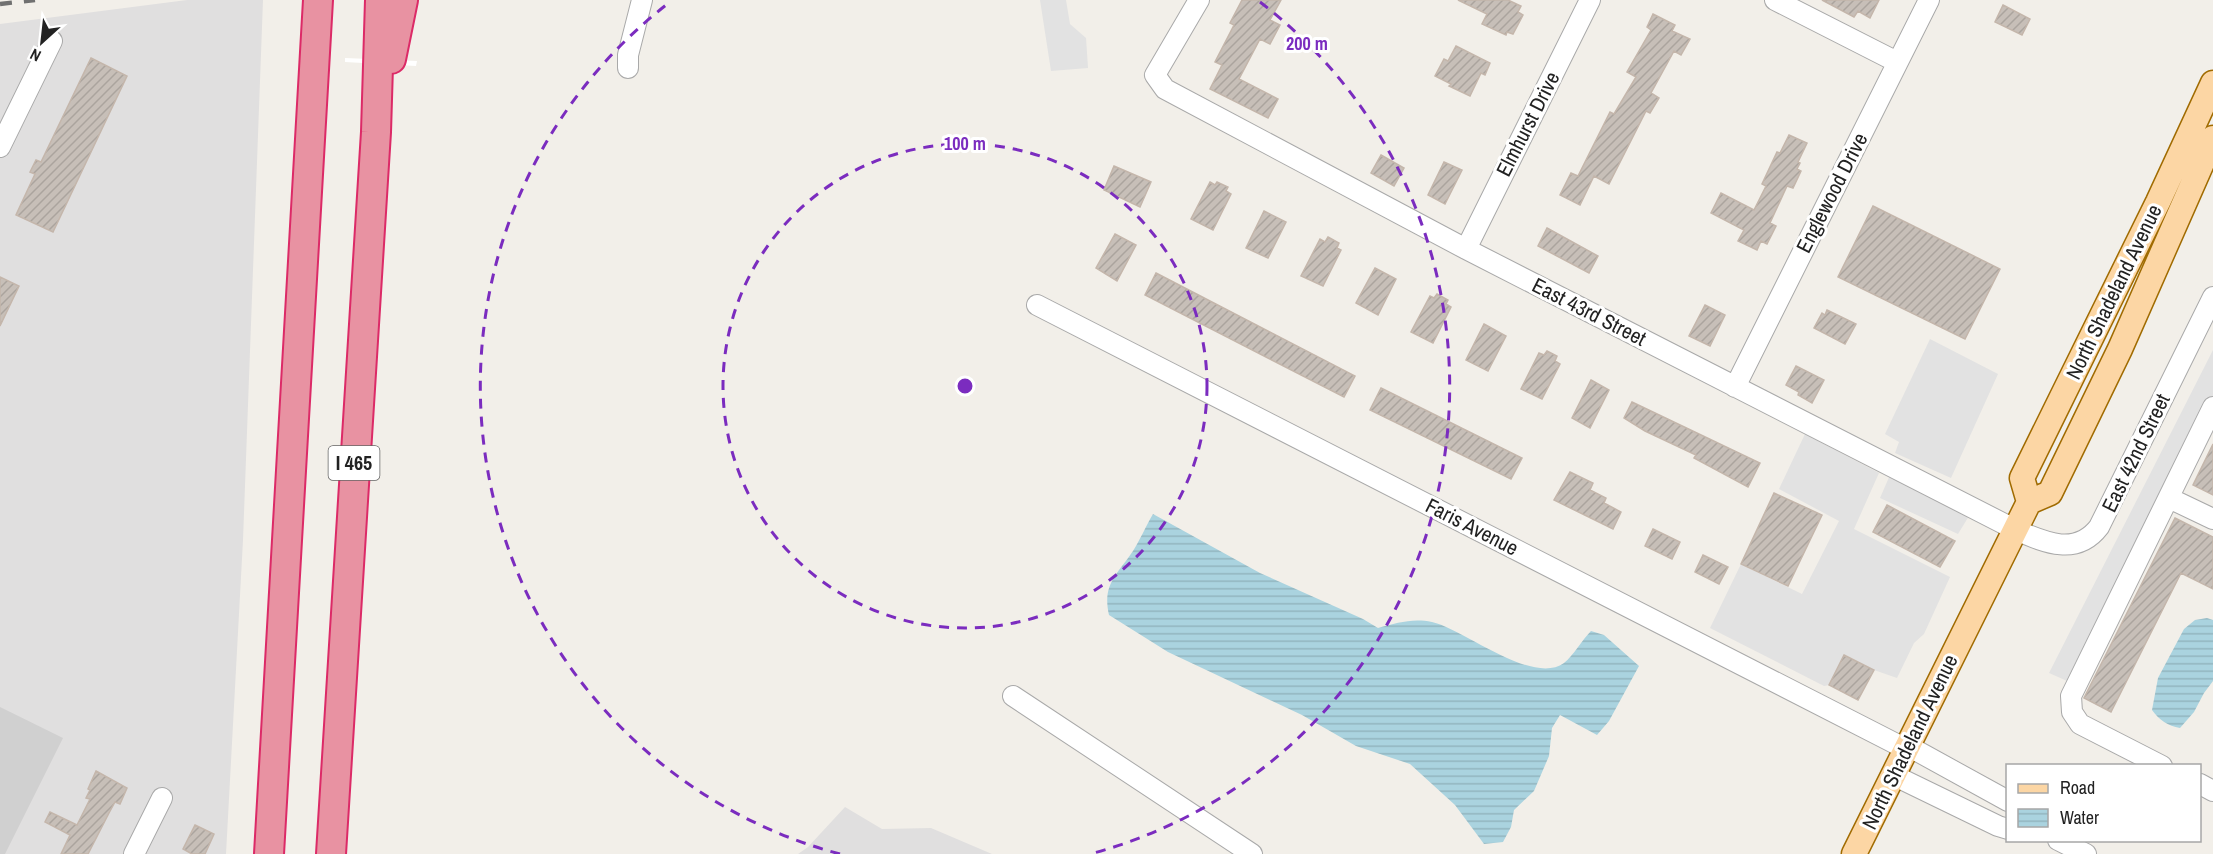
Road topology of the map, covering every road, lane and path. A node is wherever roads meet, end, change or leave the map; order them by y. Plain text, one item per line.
1 (642, 0) edge
2 (1199, 0) edge
3 (1590, 0) edge
4 (1775, 0) edge
5 (1929, 0) edge
6 (391, 2) edge
7 (308, 7) edge
8 (52, 41) dead end
9 (1898, 62) junction
10 (628, 68) dead end
11 (2213, 83) edge
12 (2213, 138) edge
13 (0, 147) edge
14 (1466, 249) junction
15 (2213, 297) edge
16 (1037, 305) dead end
17 (1735, 387) junction
18 (2213, 407) edge
19 (2169, 498) junction
20 (2029, 502) junction
21 (2213, 519) edge
22 (2016, 530) junction
23 (1013, 696) dead end
24 (1907, 747) junction
25 (2160, 764) edge
26 (1893, 775) junction
27 (162, 798) dead end
28 (2006, 800) edge
29 (2006, 829) edge
30 (2062, 842) edge
31 (134, 854) edge
32 (269, 854) edge
33 (331, 854) edge
34 (1252, 854) edge
35 (1854, 854) edge
36 (2086, 854) edge

1 - 10 street
2 - 14 street, East 43rd Street
3 - 14 street, Elmhurst Drive
4 - 9 street
5 - 9 street, Englewood Drive
6 - 33 highway, I 465
7 - 32 highway
8 - 13 street
9 - 17 street, Englewood Drive
11 - 20 main road, North Shadeland Avenue
12 - 20 main road, North Shadeland Avenue
14 - 17 street, East 43rd Street
15 - 22 street, East 42nd Street
16 - 24 street, Faris Avenue
17 - 22 street, East 43rd Street
18 - 19 street
19 - 21 street
19 - 25 street
20 - 22 main road, North Shadeland Avenue
22 - 24 main road, North Shadeland Avenue
23 - 34 street
24 - 26 main road, North Shadeland Avenue
24 - 28 street, Faris Avenue
26 - 29 street
26 - 35 main road, North Shadeland Avenue
27 - 31 street
30 - 36 street

